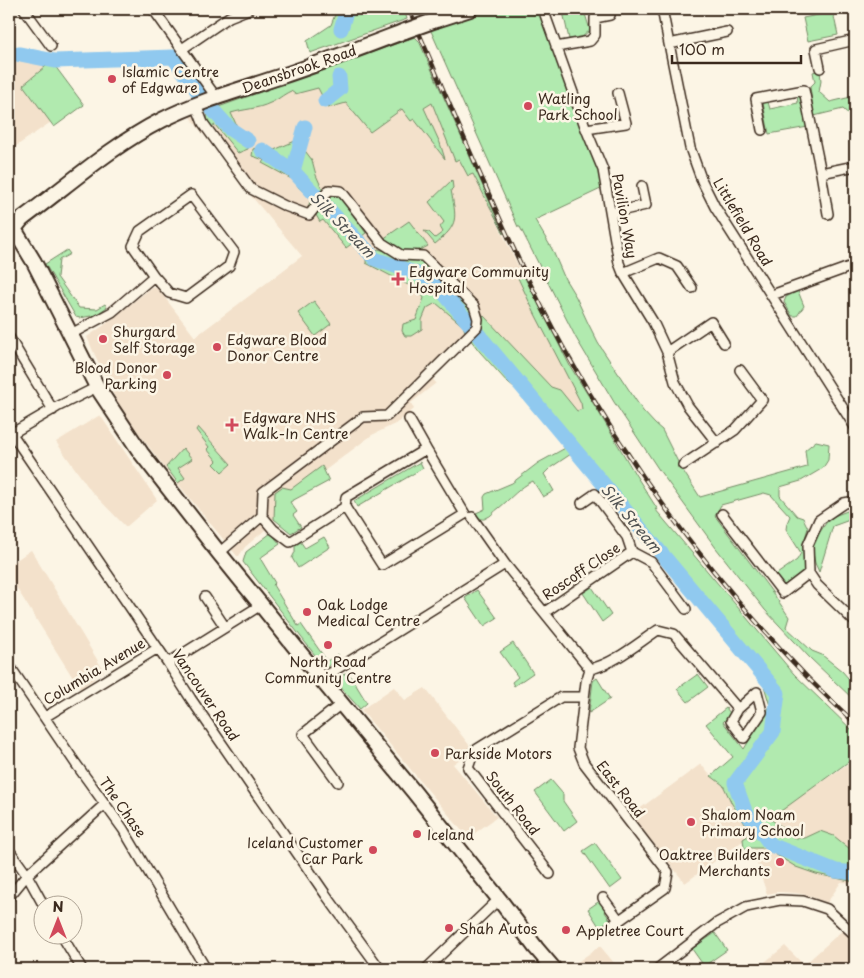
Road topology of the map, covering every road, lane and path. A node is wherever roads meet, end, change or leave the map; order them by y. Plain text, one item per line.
1 (24, 9) edge
2 (154, 9) edge
3 (249, 9) edge
4 (470, 9) edge
5 (543, 9) edge
6 (662, 9) edge
7 (610, 15) dead end
8 (727, 32) dead end
9 (855, 40) edge
10 (668, 44) junction
11 (51, 46) dead end
12 (556, 47) junction
13 (182, 49) junction
14 (820, 68) dead end
15 (618, 94) dead end
16 (216, 98) junction
17 (196, 105) junction
18 (586, 129) junction
19 (762, 130) dead end
20 (855, 166) edge
21 (821, 172) junction
22 (642, 186) dead end
23 (611, 213) junction
24 (828, 214) dead end
25 (12, 225) edge
26 (855, 265) edge
27 (624, 273) junction
28 (154, 276) junction
29 (692, 288) dead end
30 (772, 295) junction
31 (71, 334) junction
32 (9, 337) edge
33 (724, 343) dead end
34 (666, 352) junction
35 (740, 370) dead end
36 (97, 387) junction
37 (53, 410) junction
38 (408, 419) dead end
39 (855, 427) edge
40 (11, 434) edge
41 (717, 443) junction
42 (426, 449) junction
43 (683, 466) dead end
44 (855, 501) edge
45 (582, 503) dead end
46 (345, 507) junction
47 (722, 514) dead end
48 (262, 516) junction
49 (472, 517) dead end
50 (632, 552) junction
51 (219, 553) junction
52 (505, 564) junction
53 (809, 573) junction
54 (205, 597) dead end
55 (261, 605) junction
56 (686, 609) dead end
57 (545, 612) junction
58 (855, 622) edge
59 (226, 627) junction
60 (158, 648) junction
61 (168, 663) junction
62 (9, 665) edge
63 (590, 669) junction
64 (321, 679) junction
65 (584, 697) junction
66 (342, 704) junction
67 (738, 709) junction
68 (45, 717) junction
69 (338, 782) dead end
70 (105, 804) junction
71 (9, 850) edge
72 (550, 874) dead end
73 (27, 875) junction
74 (39, 896) edge
75 (9, 897) edge
76 (603, 898) dead end
77 (499, 899) junction
78 (619, 920) junction
79 (607, 929) dead end
80 (855, 935) edge
81 (68, 946) edge
82 (82, 969) edge
83 (206, 969) edge
84 (380, 969) edge
85 (426, 969) edge
86 (554, 969) edge
87 (657, 969) edge

1 - 11 street
2 - 13 street
3 - 13 street
4 - 16 main road, Deansbrook Road, bridge
5 - 12 street, Pavilion Way
6 - 10 street, Littlefield Road
7 - 12 street
8 - 10 street
9 - 14 street
10 - 30 street, Littlefield Road
12 - 18 street, Pavilion Way
13 - 16 street
15 - 18 street
16 - 17 main road, Deansbrook Road
17 - 25 main road, Deansbrook Road
17 - 48 street
18 - 23 street, Pavilion Way
19 - 21 street
20 - 21 street
21 - 24 street
22 - 23 street
23 - 27 street, Pavilion Way
25 - 31 main road
26 - 30 street
27 - 29 street
27 - 34 street, Pavilion Way
28 - 28 street
28 - 31 street
30 - 39 street, Littlefield Road
31 - 36 main road
32 - 37 street
33 - 34 street
34 - 41 street, Pavilion Way
35 - 41 street
36 - 37 street
36 - 51 main road
37 - 40 street
38 - 42 street
40 - 60 street, Vancouver Road
41 - 43 street
42 - 46 street
42 - 46 street
44 - 53 street
45 - 50 street
46 - 48 street
47 - 53 street
48 - 51 street
49 - 52 street
50 - 56 street
50 - 57 street, Roscoff Close
51 - 55 main road
52 - 57 street
52 - 64 street
53 - 58 street
54 - 59 street
55 - 59 street
55 - 64 main road
57 - 63 street
59 - 61 street
60 - 61 street, Vancouver Road
60 - 68 street, Columbia Avenue
61 - 84 street, Vancouver Road
62 - 68 street, The Chase
63 - 65 street, East Road
63 - 67 street
64 - 66 main road
65 - 72 street, South Road
65 - 78 street, East Road
66 - 69 street
66 - 77 main road
67 - 67 street
68 - 70 street, The Chase
70 - 73 street
70 - 83 street, The Chase
71 - 73 street
73 - 74 street
73 - 75 street
76 - 78 street
77 - 85 street
77 - 86 main road
78 - 79 street, East Road
80 - 87 street
81 - 82 street

